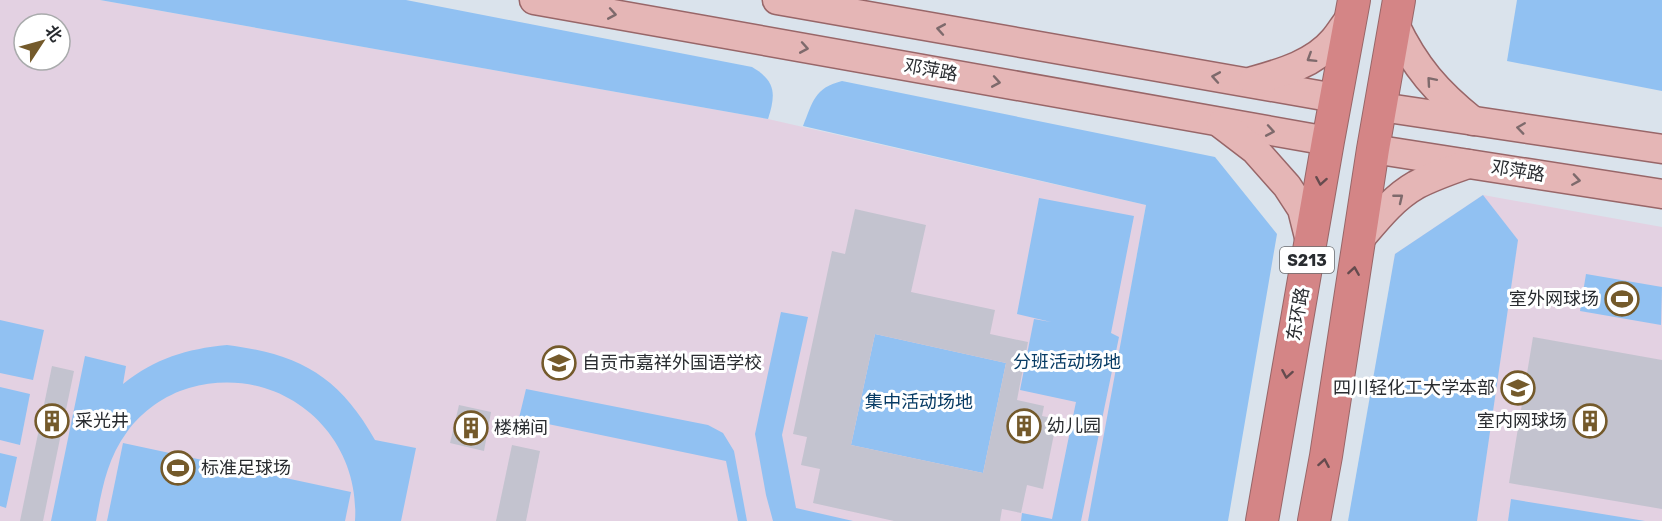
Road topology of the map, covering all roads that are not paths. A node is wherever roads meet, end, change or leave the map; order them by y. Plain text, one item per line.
1 (534, 0) edge
2 (777, 0) edge
3 (1352, 8) edge
4 (1397, 12) edge
5 (1248, 83) junction
6 (1335, 98) junction
7 (1381, 107) junction
8 (1216, 121) junction
9 (1473, 121) junction
10 (1328, 141) junction
11 (1373, 149) junction
12 (1662, 149) edge
13 (1469, 164) junction
14 (1662, 194) edge
15 (1359, 240) junction
16 (1310, 241) junction
17 (1262, 521) edge
18 (1314, 521) edge

1 -> 8 main road, 邓萍路
5 -> 2 main road
3 -> 5 main road
3 - 6 highway, 东环路 / S213
4 - 7 highway, S213
9 -> 4 main road
5 - 6 main road
6 - 10 highway, 东环路 / S213
7 - 9 main road
7 - 11 highway, S213
8 -> 10 main road, 邓萍路
8 - 16 main road
12 -> 9 main road
10 -> 16 highway, 东环路 / S213
11 - 13 main road, 邓萍路
11 - 15 highway, S213
13 -> 14 main road, 邓萍路
15 -> 13 main road
18 -> 15 highway, S213
16 -> 17 highway, 东环路 / S213

